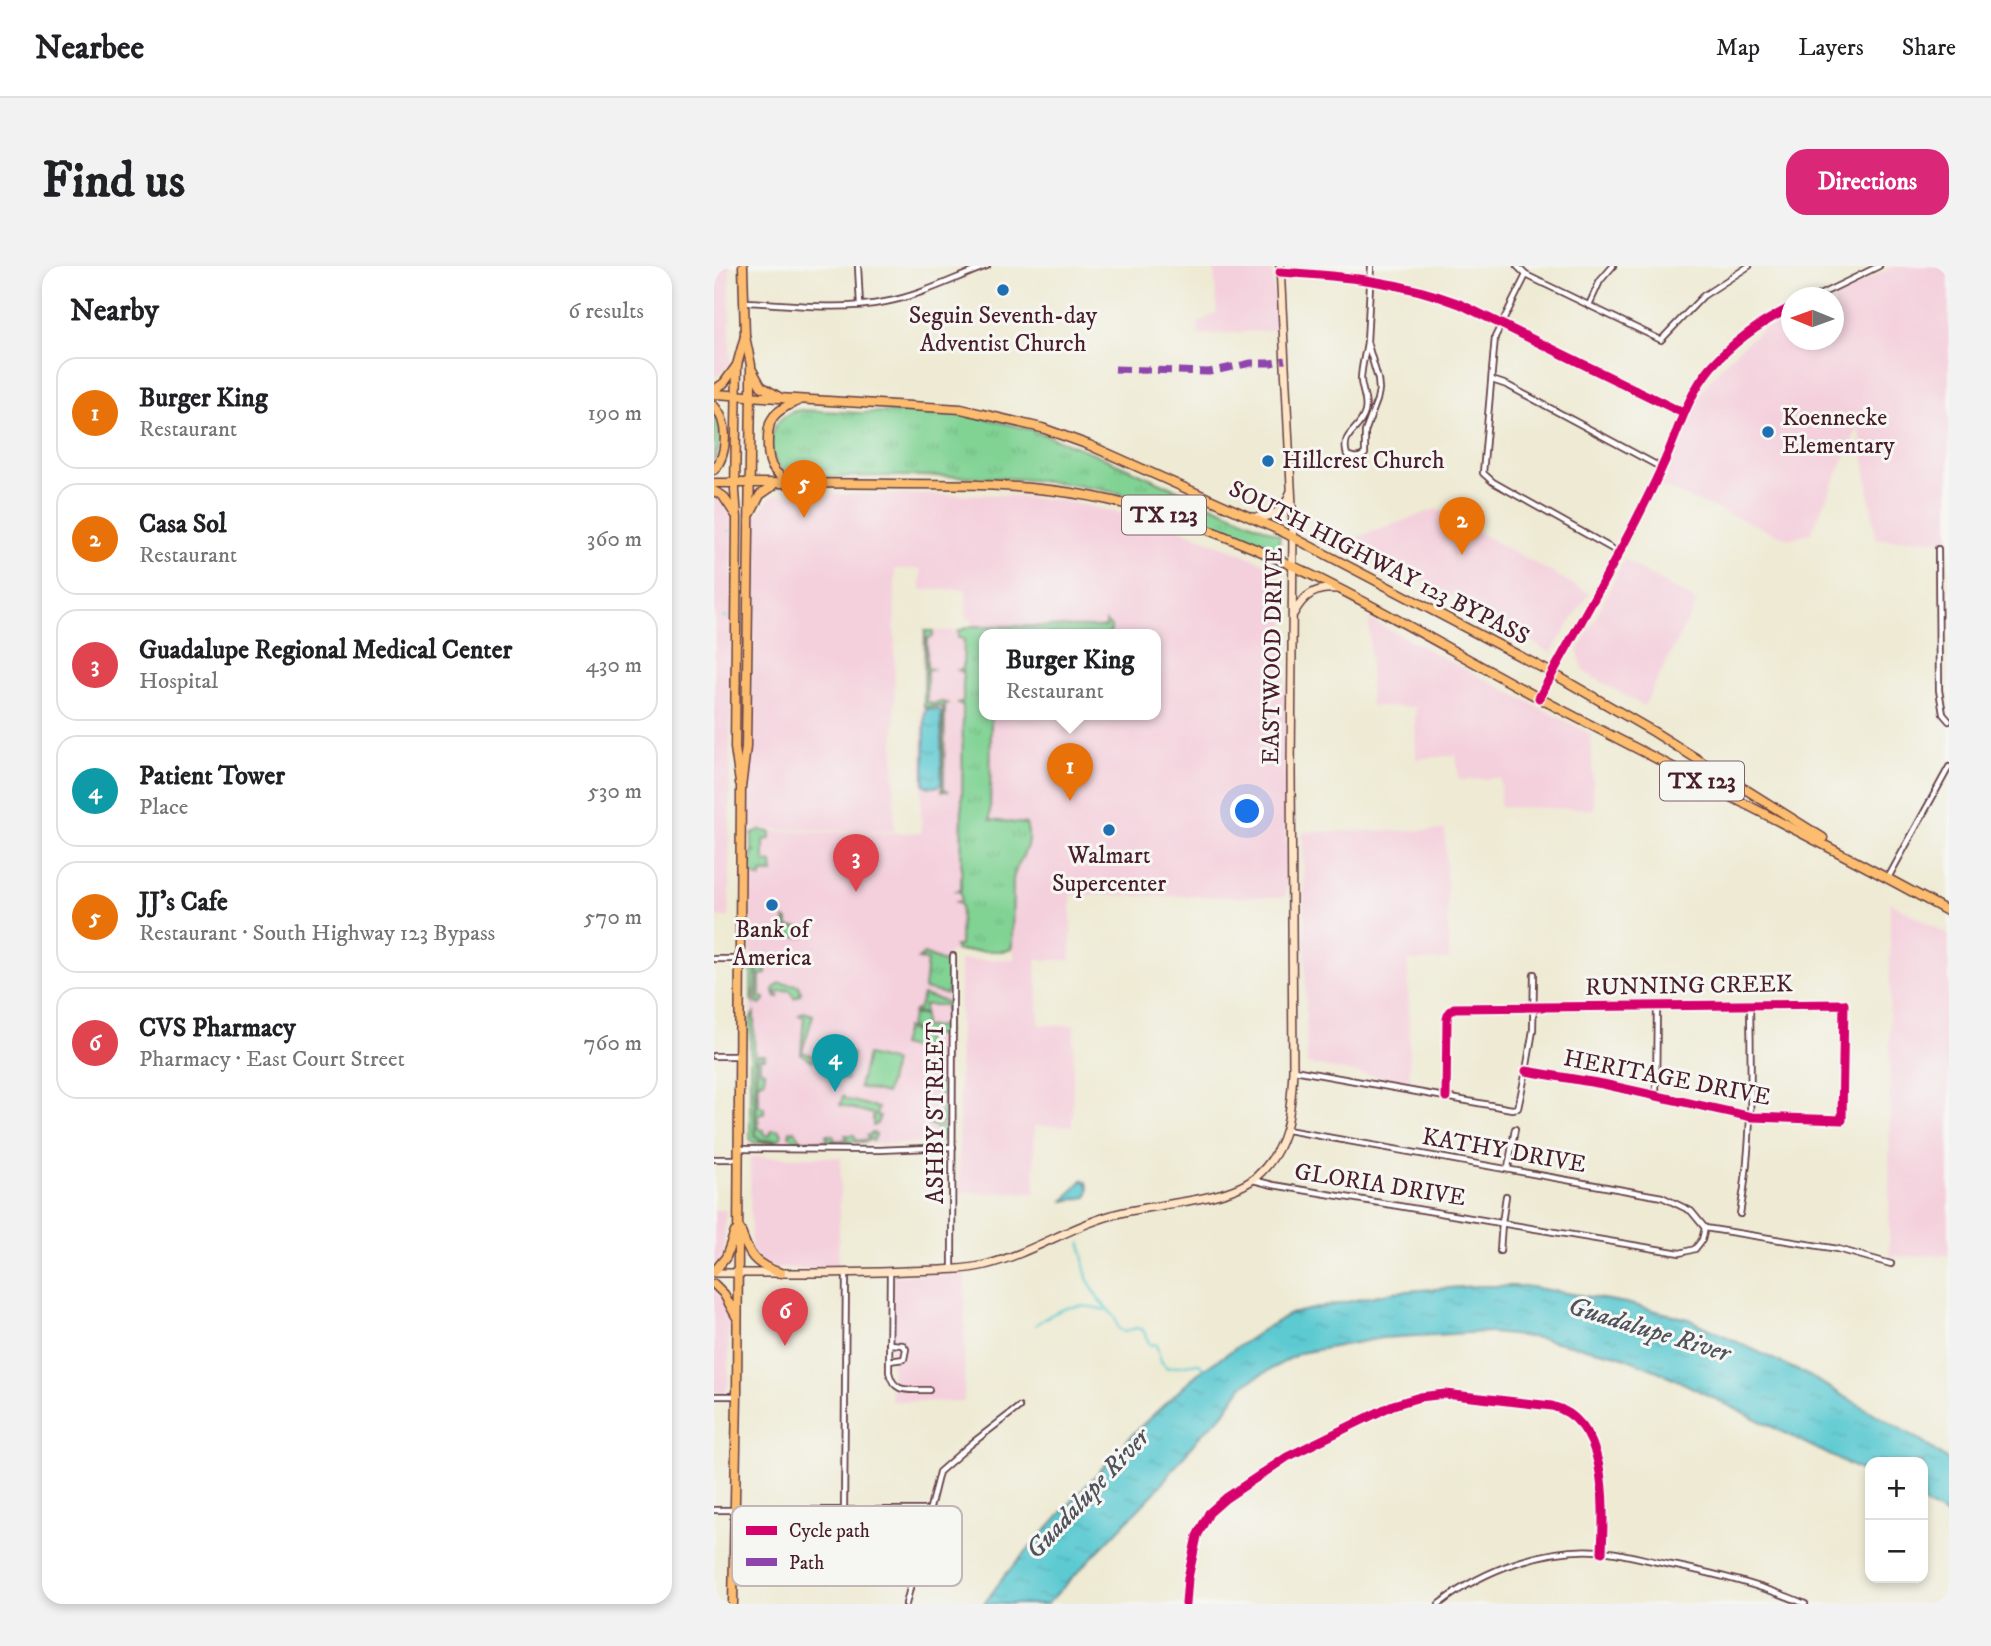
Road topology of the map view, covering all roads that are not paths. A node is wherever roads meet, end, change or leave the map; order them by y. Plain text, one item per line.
1 (743, 266) edge
2 (858, 266) edge
3 (987, 266) edge
4 (1371, 266) edge
5 (1517, 266) edge
6 (1613, 266) edge
7 (1749, 266) edge
8 (1879, 266) edge
9 (1280, 269) edge
10 (1526, 275) junction
11 (1370, 279) junction
12 (1836, 287) edge
13 (745, 302) junction
14 (1589, 304) junction
15 (860, 305) junction
16 (1781, 312) edge
17 (1500, 324) junction
18 (745, 336) junction
19 (1367, 342) junction
20 (737, 365) junction
21 (751, 365) junction
22 (1492, 380) junction
23 (714, 392) edge
24 (737, 396) junction
25 (750, 398) junction
26 (785, 400) junction
27 (801, 400) junction
28 (714, 406) edge
29 (1683, 413) junction
30 (1366, 418) junction
31 (1662, 468) junction
32 (714, 470) edge
33 (714, 483) edge
34 (735, 483) junction
35 (798, 483) junction
36 (749, 484) junction
37 (778, 484) junction
38 (1292, 489) junction
39 (714, 491) edge
40 (1251, 517) junction
41 (737, 518) junction
42 (748, 519) junction
43 (1293, 537) junction
44 (1938, 549) dead end
45 (1618, 552) junction
46 (1293, 567) junction
47 (1337, 589) junction
48 (1292, 616) junction
49 (1552, 673) junction
50 (1539, 698) junction
51 (1949, 722) edge
52 (1949, 767) edge
53 (741, 788) junction
54 (1866, 865) junction
55 (1888, 878) junction
56 (1949, 912) edge
57 (953, 956) dead end
58 (714, 959) edge
59 (739, 959) junction
60 (1534, 974) dead end
61 (1657, 1005) junction
62 (1750, 1005) junction
63 (1534, 1007) junction
64 (714, 1056) edge
65 (739, 1056) junction
66 (1293, 1070) junction
67 (1527, 1071) junction
68 (1656, 1095) junction
69 (1446, 1097) junction
70 (1752, 1117) junction
71 (1842, 1119) joint
72 (1515, 1129) dead end
73 (1287, 1130) junction
74 (953, 1147) junction
75 (738, 1149) junction
76 (714, 1159) edge
77 (737, 1159) junction
78 (1508, 1168) junction
79 (1253, 1180) junction
80 (1506, 1196) dead end
81 (1740, 1214) dead end
82 (738, 1222) junction
83 (1502, 1223) junction
84 (1705, 1228) junction
85 (1500, 1251) dead end
86 (1891, 1264) dead end
87 (952, 1269) junction
88 (714, 1272) edge
89 (846, 1272) junction
90 (890, 1272) junction
91 (738, 1273) junction
92 (781, 1273) junction
93 (714, 1284) edge
94 (737, 1318) junction
95 (889, 1344) junction
96 (889, 1361) junction
97 (929, 1390) dead end
98 (714, 1396) edge
99 (737, 1396) junction
100 (1019, 1407) dead end
101 (735, 1506) edge
102 (844, 1506) edge
103 (930, 1506) edge
104 (714, 1510) edge
105 (732, 1510) edge
106 (1602, 1552) junction
107 (733, 1586) edge
108 (910, 1586) edge
109 (733, 1604) edge
110 (906, 1604) edge
111 (1186, 1604) edge
112 (1439, 1604) edge
113 (1805, 1604) edge

1 - 13 main road
2 - 15 street
3 - 15 street
4 - 11 street
5 - 10 street
6 - 14 street
7 - 14 street
8 - 12 street
9 - 11 street
9 - 38 main road, EASTWOOD DRIVE
10 - 14 street
10 - 17 street
11 - 17 street
11 - 19 street
13 - 15 street
13 - 18 main road
16 - 29 street
17 - 22 street
17 - 29 street
18 - 20 main road
18 - 21 main road
19 - 30 street
19 - 30 street
20 - 23 main road
20 - 24 main road
21 - 25 main road
21 - 26 main road
22 - 31 street
22 - 45 street
23 - 24 main road, TX 123
24 - 25 main road, TX 123
24 - 34 main road
25 - 26 main road, SOUTH HIGHWAY 123 BYPASS / TX 123
25 - 36 main road
26 - 27 main road, SOUTH HIGHWAY 123 BYPASS / TX 123
27 - 35 main road
27 - 40 main road, SOUTH HIGHWAY 123 BYPASS / TX 123
28 - 32 main road
29 - 31 street
30 - 30 street
31 - 45 street
33 - 34 main road, TX 123
34 - 36 main road, TX 123
34 - 41 main road
35 - 37 main road, SOUTH HIGHWAY 123 BYPASS / TX 123
35 - 46 main road, SOUTH HIGHWAY 123 BYPASS / TX 123
36 - 37 main road, SOUTH HIGHWAY 123 BYPASS / TX 123
36 - 42 main road
37 - 42 main road
38 - 40 main road
38 - 43 main road, EASTWOOD DRIVE
39 - 41 main road
40 - 43 main road, SOUTH HIGHWAY 123 BYPASS / TX 123
41 - 53 main road
42 - 53 main road
43 - 46 main road, EASTWOOD DRIVE
43 - 49 main road, SOUTH HIGHWAY 123 BYPASS / TX 123
44 - 51 street
45 - 49 street
46 - 47 main road, SOUTH HIGHWAY 123 BYPASS / TX 123
46 - 48 main road, EASTWOOD DRIVE
47 - 48 main road
47 - 50 main road, SOUTH HIGHWAY 123 BYPASS / TX 123
48 - 66 main road, EASTWOOD DRIVE
49 - 50 street
49 - 54 main road, SOUTH HIGHWAY 123 BYPASS / TX 123
50 - 54 main road, SOUTH HIGHWAY 123 BYPASS / TX 123
52 - 55 street
53 - 59 main road
54 - 55 main road, SOUTH HIGHWAY 123 BYPASS / TX 123
55 - 56 main road, SOUTH HIGHWAY 123 BYPASS / TX 123
57 - 74 street, ASHBY STREET
58 - 59 street
59 - 65 main road
60 - 63 street
61 - 62 street, RUNNING CREEK
61 - 63 street, RUNNING CREEK
61 - 68 street
62 - 70 street
62 - 71 street, RUNNING CREEK
63 - 67 street
63 - 69 street, RUNNING CREEK
64 - 65 street
65 - 75 main road
66 - 69 street
66 - 73 main road, EASTWOOD DRIVE
67 - 68 street, HERITAGE DRIVE
67 - 69 street
68 - 70 street, HERITAGE DRIVE
70 - 71 street, HERITAGE DRIVE
70 - 81 street
72 - 78 street
73 - 78 street, KATHY DRIVE
73 - 79 main road
74 - 75 street
74 - 87 street, ASHBY STREET
75 - 77 main road
76 - 77 street
77 - 82 main road
78 - 84 street, KATHY DRIVE
79 - 83 street, GLORIA DRIVE
79 - 87 main road
80 - 83 street
82 - 88 main road
82 - 91 main road
82 - 92 main road
83 - 84 street, GLORIA DRIVE
83 - 85 street
84 - 86 street
87 - 90 main road
88 - 91 main road
89 - 90 main road
89 - 92 main road
89 - 102 street
90 - 95 street
91 - 92 main road
91 - 94 main road
93 - 94 main road
94 - 99 main road
95 - 96 street
95 - 96 street
96 - 97 street
98 - 99 street
99 - 101 main road
100 - 103 street
104 - 105 street
106 - 111 street
106 - 112 street
106 - 113 street
107 - 109 main road
108 - 110 street

